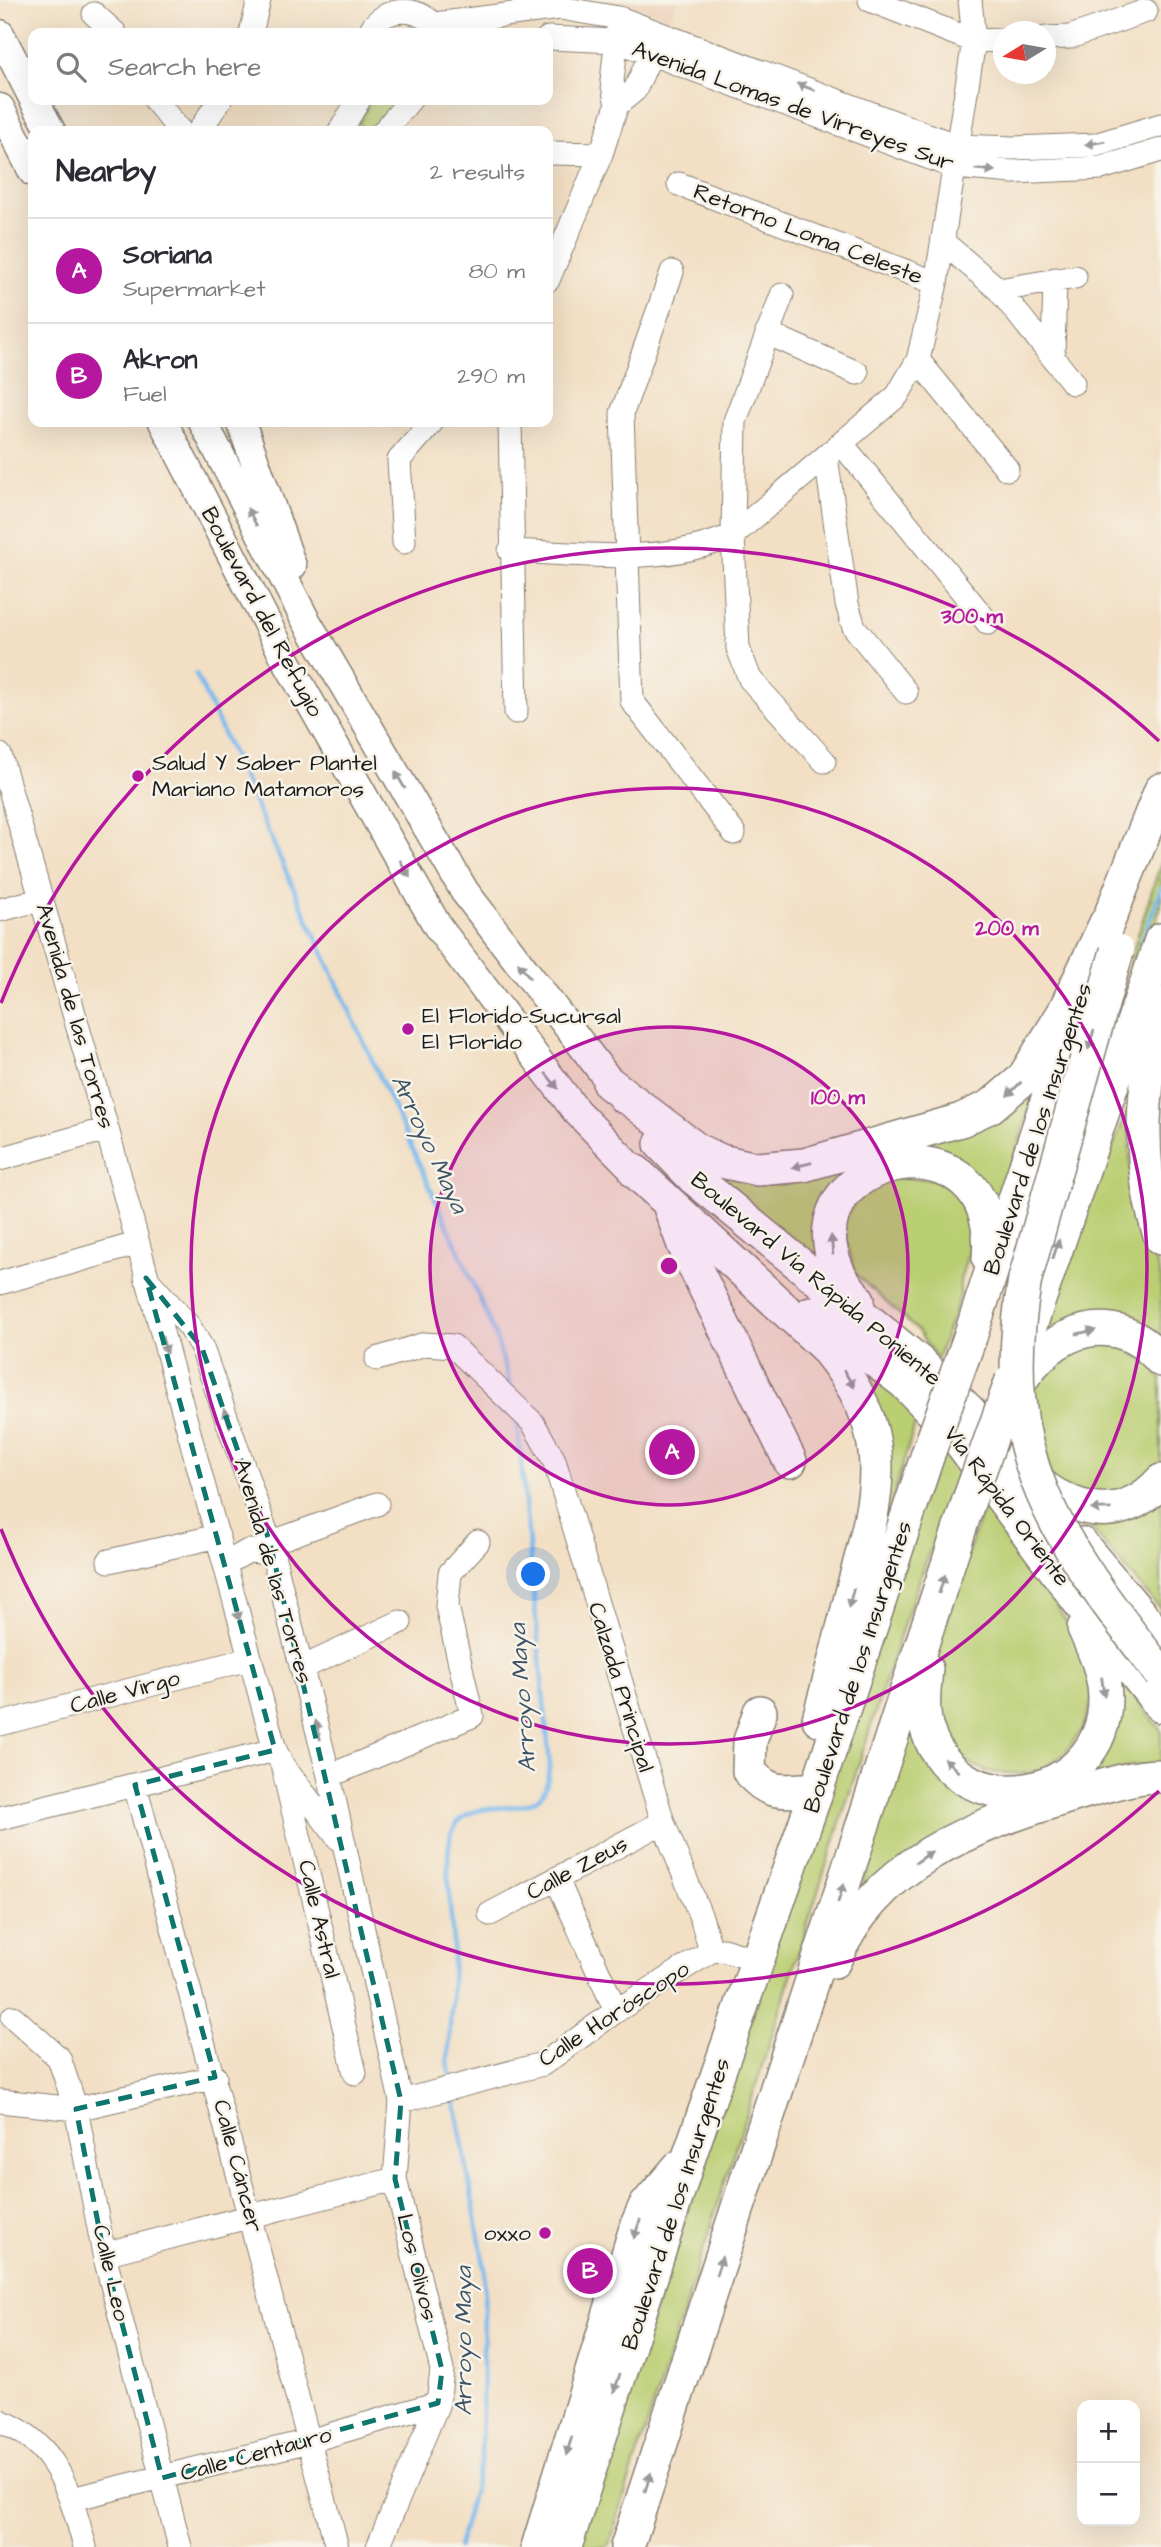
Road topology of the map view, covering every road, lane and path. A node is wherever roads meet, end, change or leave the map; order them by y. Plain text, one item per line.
1 (258, 0) edge
2 (376, 0) edge
3 (870, 0) edge
4 (970, 0) edge
5 (413, 6) edge
6 (1146, 11) dead end
7 (94, 14) dead end
8 (619, 18) junction
9 (109, 28) edge
10 (252, 28) edge
11 (371, 28) edge
12 (373, 28) edge
13 (436, 28) edge
14 (443, 28) edge
15 (661, 32) junction
16 (0, 34) edge
17 (553, 38) edge
18 (1056, 38) edge
19 (993, 40) edge
20 (617, 41) junction
21 (974, 41) junction
22 (651, 54) junction
23 (28, 88) edge
24 (37, 105) edge
25 (159, 105) edge
26 (217, 105) edge
27 (356, 105) edge
28 (406, 105) edge
29 (617, 105) junction
30 (0, 108) edge
31 (1161, 125) edge
32 (48, 126) edge
33 (176, 126) edge
34 (202, 126) edge
35 (343, 126) edge
36 (388, 126) edge
37 (1161, 150) edge
38 (553, 153) edge
39 (601, 154) junction
40 (955, 156) junction
41 (28, 162) edge
42 (679, 184) dead end
43 (943, 242) junction
44 (553, 268) edge
45 (672, 272) dead end
46 (936, 284) junction
47 (999, 290) junction
48 (782, 295) dead end
49 (767, 333) junction
50 (1053, 355) junction
51 (918, 360) junction
52 (858, 373) dead end
53 (1073, 383) dead end
54 (166, 427) edge
55 (206, 427) edge
56 (243, 427) edge
57 (428, 427) edge
58 (510, 427) edge
59 (834, 450) junction
60 (1007, 469) dead end
61 (733, 535) junction
62 (404, 541) dead end
63 (510, 551) junction
64 (625, 556) junction
65 (304, 617) junction
66 (988, 623) dead end
67 (906, 692) dead end
68 (516, 712) dead end
69 (0, 755) edge
70 (824, 761) dead end
71 (4, 784) edge
72 (1161, 791) edge
73 (734, 833) dead end
74 (42, 899) junction
75 (0, 910) edge
76 (1111, 937) junction
77 (1161, 940) edge
78 (1161, 1004) edge
79 (609, 1083) junction
80 (107, 1129) junction
81 (661, 1144) joint
82 (0, 1159) edge
83 (636, 1172) joint
84 (668, 1202) junction
85 (697, 1227) junction
86 (1161, 1238) edge
87 (136, 1244) junction
88 (146, 1278) junction
89 (0, 1283) edge
90 (981, 1300) junction
91 (876, 1324) junction
92 (377, 1359) dead end
93 (1161, 1360) edge
94 (1024, 1363) junction
95 (1004, 1452) junction
96 (790, 1461) dead end
97 (1161, 1481) edge
98 (377, 1504) dead end
99 (218, 1536) junction
100 (478, 1542) dead end
101 (271, 1548) junction
102 (109, 1561) dead end
103 (225, 1564) junction
104 (1062, 1577) junction
105 (930, 1619) junction
106 (400, 1622) dead end
107 (1161, 1639) edge
108 (249, 1659) junction
109 (302, 1668) junction
110 (1161, 1674) edge
111 (1161, 1706) edge
112 (760, 1712) dead end
113 (0, 1724) edge
114 (279, 1758) junction
115 (329, 1776) junction
116 (1161, 1776) edge
117 (135, 1785) junction
118 (803, 1790) junction
119 (0, 1818) edge
120 (663, 1822) junction
121 (343, 1844) junction
122 (556, 1880) junction
123 (490, 1914) dead end
124 (727, 1953) junction
125 (616, 2011) junction
126 (13, 2017) dead end
127 (355, 2073) dead end
128 (215, 2077) junction
129 (0, 2101) edge
130 (401, 2101) junction
131 (76, 2109) junction
132 (693, 2144) junction
133 (759, 2144) junction
134 (395, 2179) junction
135 (252, 2217) junction
136 (104, 2254) junction
137 (438, 2403) junction
138 (0, 2421) edge
139 (309, 2441) junction
140 (162, 2478) junction
141 (72, 2499) junction
142 (85, 2547) edge
143 (180, 2547) edge
144 (337, 2547) edge
145 (378, 2547) edge
146 (538, 2547) edge
147 (565, 2547) edge
148 (627, 2547) edge

1 - 10 street
2 - 11 street
3 - 21 street
4 - 21 street
5 - 12 street
5 - 13 street
6 - 18 street
7 - 9 street
8 - 14 street, Avenida Lomas de Virreyes Sur
8 - 15 street, Avenida Lomas de Virreyes Sur
8 - 20 street
15 - 22 street
40 -> 15 street, Avenida Lomas de Virreyes Sur
16 - 23 main road
17 - 20 street, Avenida Lomas de Virreyes Sur
19 - 21 street
20 - 22 street, Avenida Lomas de Virreyes Sur
20 - 29 street
21 - 40 street
22 - 29 street
22 - 40 street, Avenida Lomas de Virreyes Sur
24 - 32 main road
25 - 33 street
26 - 34 street
27 - 35 street
28 - 36 street
29 - 39 street
30 - 41 main road
31 -> 40 street, Avenida Lomas de Virreyes Sur
40 -> 37 street, Avenida Lomas de Virreyes Sur
38 - 39 street
39 - 44 street
40 - 43 street
42 - 46 street, Retorno Loma Celeste
43 - 46 street
43 - 47 street
45 - 64 street
46 - 51 street
47 - 50 street
47 - 50 street
48 - 49 street
49 - 52 street
49 - 61 street
50 - 53 street
51 - 59 street
51 - 60 street
54 -> 83 main road, Boulevard del Refugio
65 -> 55 main road, Boulevard del Refugio
56 - 65 main road
57 - 62 street
58 - 63 street
59 - 61 street
59 - 66 street
59 - 67 street
61 - 64 street
61 - 70 street
63 - 64 street
63 - 68 street
64 - 73 street
79 -> 65 main road, Boulevard del Refugio
69 - 71 street, Avenida de las Torres
71 - 74 street, Avenida de las Torres
72 - 76 highway
74 - 75 street
74 - 80 street, Avenida de las Torres
76 -> 79 highway
76 - 90 highway, Boulevard de los Insurgentes
76 -> 110 highway, bridge
94 -> 77 highway
78 - 86 highway
79 - 81 main road, Boulevard del Refugio
80 - 82 street
80 - 87 street, Avenida de las Torres
81 - 91 highway, Boulevard Vía Rápida Poniente
83 - 84 highway
84 - 85 highway
84 - 96 highway
85 - 104 highway, Vía Rápida Oriente
85 -> 118 highway
87 - 88 street, Avenida de las Torres
87 - 89 street
88 -> 99 street, Avenida de las Torres
101 -> 88 street, Avenida de las Torres
91 -> 90 highway
90 - 132 highway, Boulevard de los Insurgentes, bridge
91 - 95 highway, Boulevard Vía Rápida Poniente
92 - 120 street, Calzada Principal
94 -> 93 highway
105 -> 94 highway, bridge
97 -> 95 highway
95 - 107 highway, Boulevard Vía Rápida Poniente
98 - 101 street
99 - 102 street
99 - 103 street, Avenida de las Torres
100 - 115 street
101 - 103 street
101 - 109 street, Avenida de las Torres
103 -> 108 street, Avenida de las Torres
104 -> 105 highway
104 - 111 highway, Vía Rápida Oriente
133 -> 105 highway
106 - 109 street
108 - 113 street, Calle Virgo
108 - 114 street, Avenida de las Torres
115 -> 109 street, Avenida de las Torres
112 - 118 highway
114 - 117 street
114 - 121 street, Avenida de las Torres
114 - 127 street, Calle Astral
115 - 121 street, Avenida de las Torres
133 -> 116 highway
117 - 119 street
117 - 128 street, Calle Cáncer
118 - 124 highway
120 - 122 street, Calle Zeus
120 - 124 street, Calzada Principal
121 - 130 street, Avenida de las Torres
122 - 123 street, Calle Zeus
122 - 125 street
124 - 125 street, Calle Horóscopo
124 - 132 highway
125 - 130 street, Calle Horóscopo
126 - 131 street, Calle Leo
128 - 131 street
128 - 135 street, Calle Cáncer
129 - 131 street
130 - 134 street, Los Olivos
131 - 136 street, Calle Leo
132 -> 146 highway
132 -> 147 highway, Boulevard de los Insurgentes
148 -> 133 highway
134 - 135 street
134 - 137 street, Los Olivos
135 - 136 street
135 - 139 street, Calle Cáncer
136 - 140 street, Calle Leo
137 - 139 street, Calle Centauro
137 - 145 street, Los Olivos
138 - 141 street
139 - 140 street, Calle Centauro
139 - 144 street, Calle Cáncer
140 - 141 street, Calle Centauro
140 - 143 street, Calle Leo
141 - 142 street

